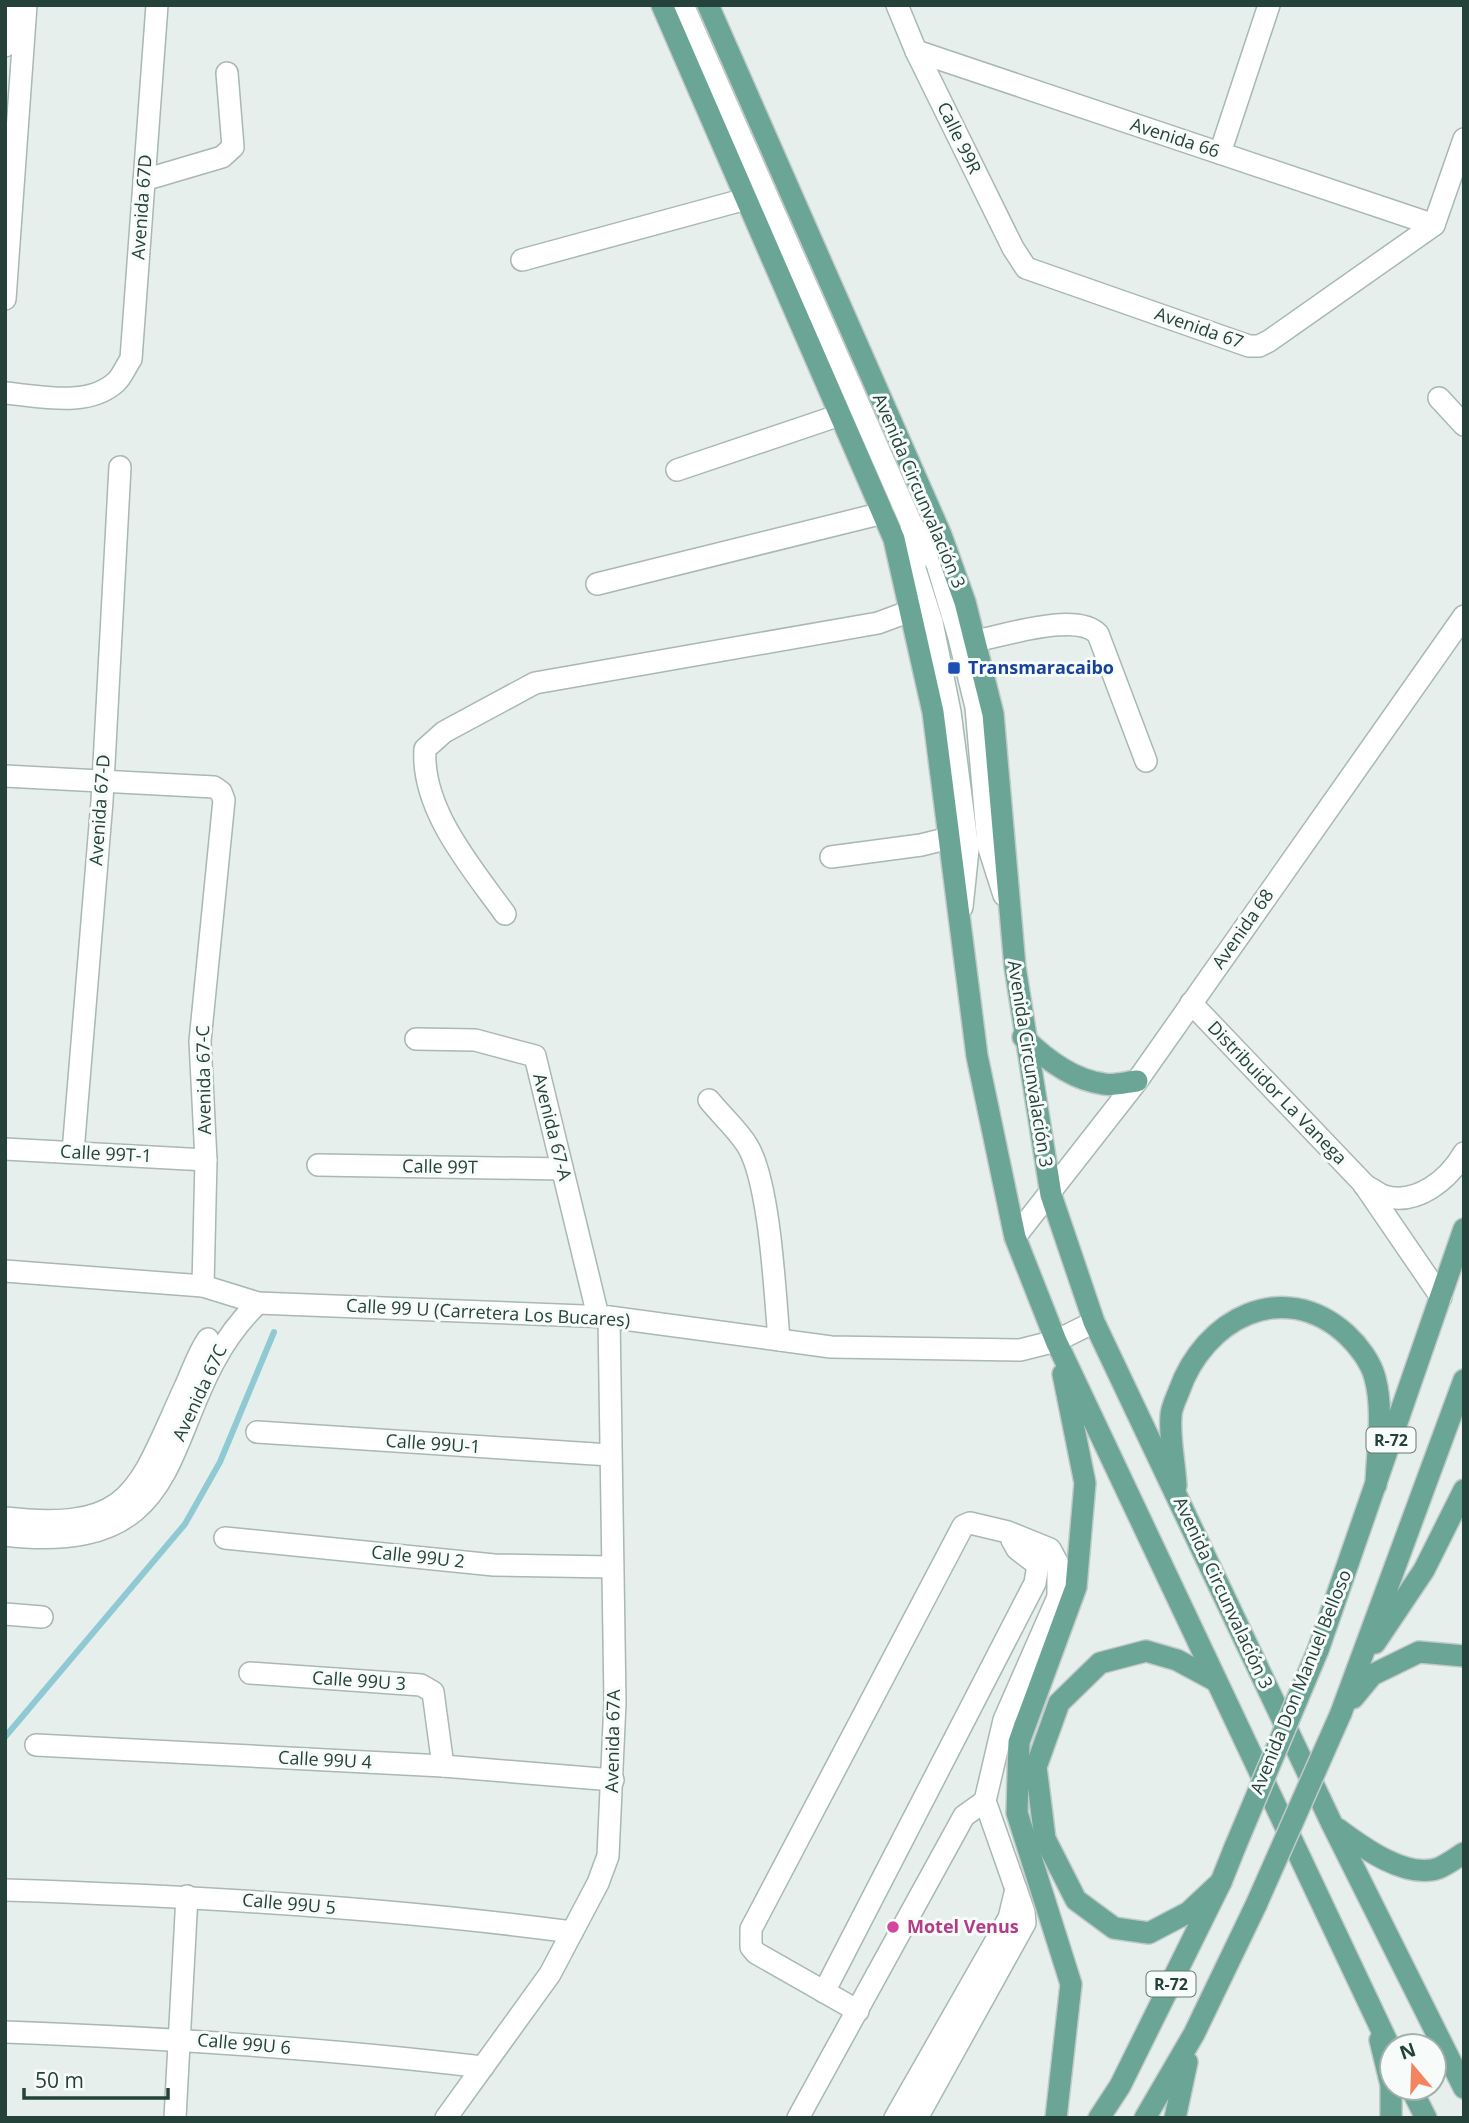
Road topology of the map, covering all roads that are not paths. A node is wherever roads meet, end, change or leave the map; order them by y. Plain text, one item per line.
1 (8, 5) edge
2 (26, 5) edge
3 (157, 5) edge
4 (662, 5) edge
5 (684, 5) edge
6 (708, 5) edge
7 (897, 5) edge
8 (1269, 5) edge
9 (5, 46) edge
10 (916, 51) junction
11 (226, 73) dead end
12 (1464, 139) edge
13 (1220, 153) junction
14 (144, 180) junction
15 (746, 199) junction
16 (1434, 225) junction
17 (522, 260) dead end
18 (1026, 268) joint
19 (5, 299) edge
20 (5, 393) edge
21 (1439, 398) dead end
22 (840, 415) junction
23 (1464, 425) edge
24 (120, 467) dead end
25 (677, 470) dead end
26 (883, 513) junction
27 (911, 523) junction
28 (597, 584) dead end
29 (913, 610) junction
30 (1464, 616) edge
31 (975, 641) junction
32 (1146, 761) dead end
33 (5, 775) edge
34 (103, 783) junction
35 (949, 838) junction
36 (831, 857) dead end
37 (1010, 913) junction
38 (505, 914) dead end
39 (960, 928) junction
40 (1191, 1003) junction
41 (1023, 1037) junction
42 (416, 1039) dead end
43 (1137, 1081) junction
44 (709, 1100) dead end
45 (5, 1149) edge
46 (73, 1152) junction
47 (1464, 1153) edge
48 (206, 1160) junction
49 (318, 1165) dead end
50 (562, 1168) junction
51 (1363, 1184) junction
52 (1051, 1195) junction
53 (1464, 1229) edge
54 (1015, 1237) junction
55 (5, 1271) edge
56 (203, 1286) junction
57 (1441, 1297) junction
58 (258, 1303) junction
59 (604, 1317) junction
60 (1094, 1322) junction
61 (779, 1340) junction
62 (1056, 1341) junction
63 (1464, 1380) edge
64 (257, 1432) dead end
65 (610, 1455) junction
66 (1376, 1485) junction
67 (1464, 1490) edge
68 (1178, 1498) junction
69 (5, 1518) edge
70 (106, 1521) junction
71 (1007, 1532) junction
72 (5, 1535) edge
73 (225, 1538) dead end
74 (612, 1567) junction
75 (5, 1614) edge
76 (41, 1617) dead end
77 (1464, 1656) edge
78 (1357, 1671) junction
79 (250, 1673) dead end
80 (1216, 1681) junction
81 (1341, 1713) junction
82 (36, 1745) dead end
83 (443, 1766) junction
84 (613, 1780) junction
85 (985, 1801) junction
86 (1332, 1824) junction
87 (1464, 1853) edge
88 (1221, 1882) junction
89 (1016, 1889) junction
90 (5, 1890) edge
91 (187, 1896) junction
92 (572, 1932) junction
93 (824, 1992) junction
94 (858, 2011) junction
95 (1376, 2021) junction
96 (5, 2032) edge
97 (1382, 2032) edge
98 (1194, 2034) junction
99 (181, 2038) junction
100 (483, 2067) junction
101 (1464, 2088) edge
102 (1418, 2102) edge
103 (175, 2118) edge
104 (446, 2118) edge
105 (798, 2118) edge
106 (895, 2118) edge
107 (917, 2118) edge
108 (1056, 2118) edge
109 (1099, 2118) edge
110 (1145, 2118) edge
111 (1175, 2118) edge
112 (1391, 2118) edge
113 (1426, 2118) edge

1 - 9 street
2 - 19 street
3 - 14 street, Avenida 67D
4 - 15 main road
5 - 27 street
6 - 31 main road, Avenida Circunvalación 3
7 - 10 street, Calle 99R
8 - 13 street
10 - 13 street, Avenida 66
10 - 18 street, Calle 99R
11 - 14 street
12 - 16 street
13 - 16 street, Avenida 66
14 - 20 street, Avenida 67D
15 - 17 street
15 - 22 main road
16 - 18 street, Avenida 67
21 - 23 street
22 - 25 street
22 - 26 main road
24 - 34 street, Avenida 67-D
26 - 28 street
26 - 29 main road
27 - 37 street
27 - 39 street
29 - 35 main road
29 - 38 street
30 - 40 street, Avenida 68
31 - 32 street
31 - 37 main road, Avenida Circunvalación 3
33 - 34 street
34 - 46 street, Avenida 67-D
34 - 48 street, Avenida 67-C
35 - 36 street
35 - 39 main road
37 - 41 main road, Avenida Circunvalación 3
39 - 54 main road
40 - 43 street, Avenida 68
40 - 51 street, Distribuidor La Vanega
41 - 43 main road
41 - 52 main road, Avenida Circunvalación 3
42 - 50 street, Avenida 67-A
43 - 52 street, Avenida 68
44 - 61 street
45 - 46 street, Calle 99T-1
46 - 48 street, Calle 99T-1
47 - 51 street, Distribuidor La Vanega
48 - 56 street, Avenida 67-C
49 - 50 street, Calle 99T
50 - 59 street, Avenida 67-A
51 - 57 street, Distribuidor La Vanega
52 - 54 street, Avenida 68
52 - 60 main road, Avenida Circunvalación 3
53 - 57 main road, Avenida Don Manuel Belloso / R-72
54 - 62 main road
55 - 56 street, Calle 99 U (Carretera Los Bucares)
56 - 58 street, Calle 99 U (Carretera Los Bucares)
57 - 66 main road, Avenida Don Manuel Belloso / R-72
58 - 59 street, Calle 99 U (Carretera Los Bucares)
58 - 70 street, Avenida 67C
59 - 61 street, Calle 99 U (Carretera Los Bucares)
59 - 65 street, Avenida 67A
60 - 62 street, Calle 99 U (Carretera Los Bucares)
60 - 68 main road, Avenida Circunvalación 3
61 - 62 street, Calle 99 U (Carretera Los Bucares)
62 - 80 main road
62 - 108 main road
63 - 78 main road, R-72
64 - 65 street, Calle 99U-1
65 - 74 street, Avenida 67A
66 - 68 main road
66 - 88 main road, Avenida Don Manuel Belloso / R-72, bridge
67 - 78 main road, R-72
68 - 86 main road, Avenida Circunvalación 3
69 - 70 street
70 - 72 street
71 - 85 street
71 - 93 street
71 - 93 street
73 - 74 street, Calle 99U 2
74 - 84 street, Avenida 67A
75 - 76 street
77 - 81 main road
78 - 81 main road, R-72
79 - 83 street, Calle 99U 3
80 - 88 main road
80 - 95 main road
81 - 98 main road, R-72, bridge
82 - 83 street, Calle 99U 4
83 - 84 street, Calle 99U 4
84 - 92 street, Avenida 67A
85 - 89 street
85 - 94 street
86 - 87 main road
86 - 101 main road, Avenida Circunvalación 3
88 - 109 main road, Avenida Don Manuel Belloso / R-72
89 - 106 street
89 - 107 street
90 - 91 street, Calle 99U 5
91 - 92 street, Calle 99U 5
91 - 99 street
92 - 100 street, Avenida 67A
93 - 94 street
94 - 105 street
95 - 97 main road
95 - 112 main road
96 - 99 street, Calle 99U 6
98 - 110 main road, R-72
98 - 111 main road
99 - 100 street, Calle 99U 6
99 - 103 street
100 - 104 street, Avenida 67A
102 - 113 main road

